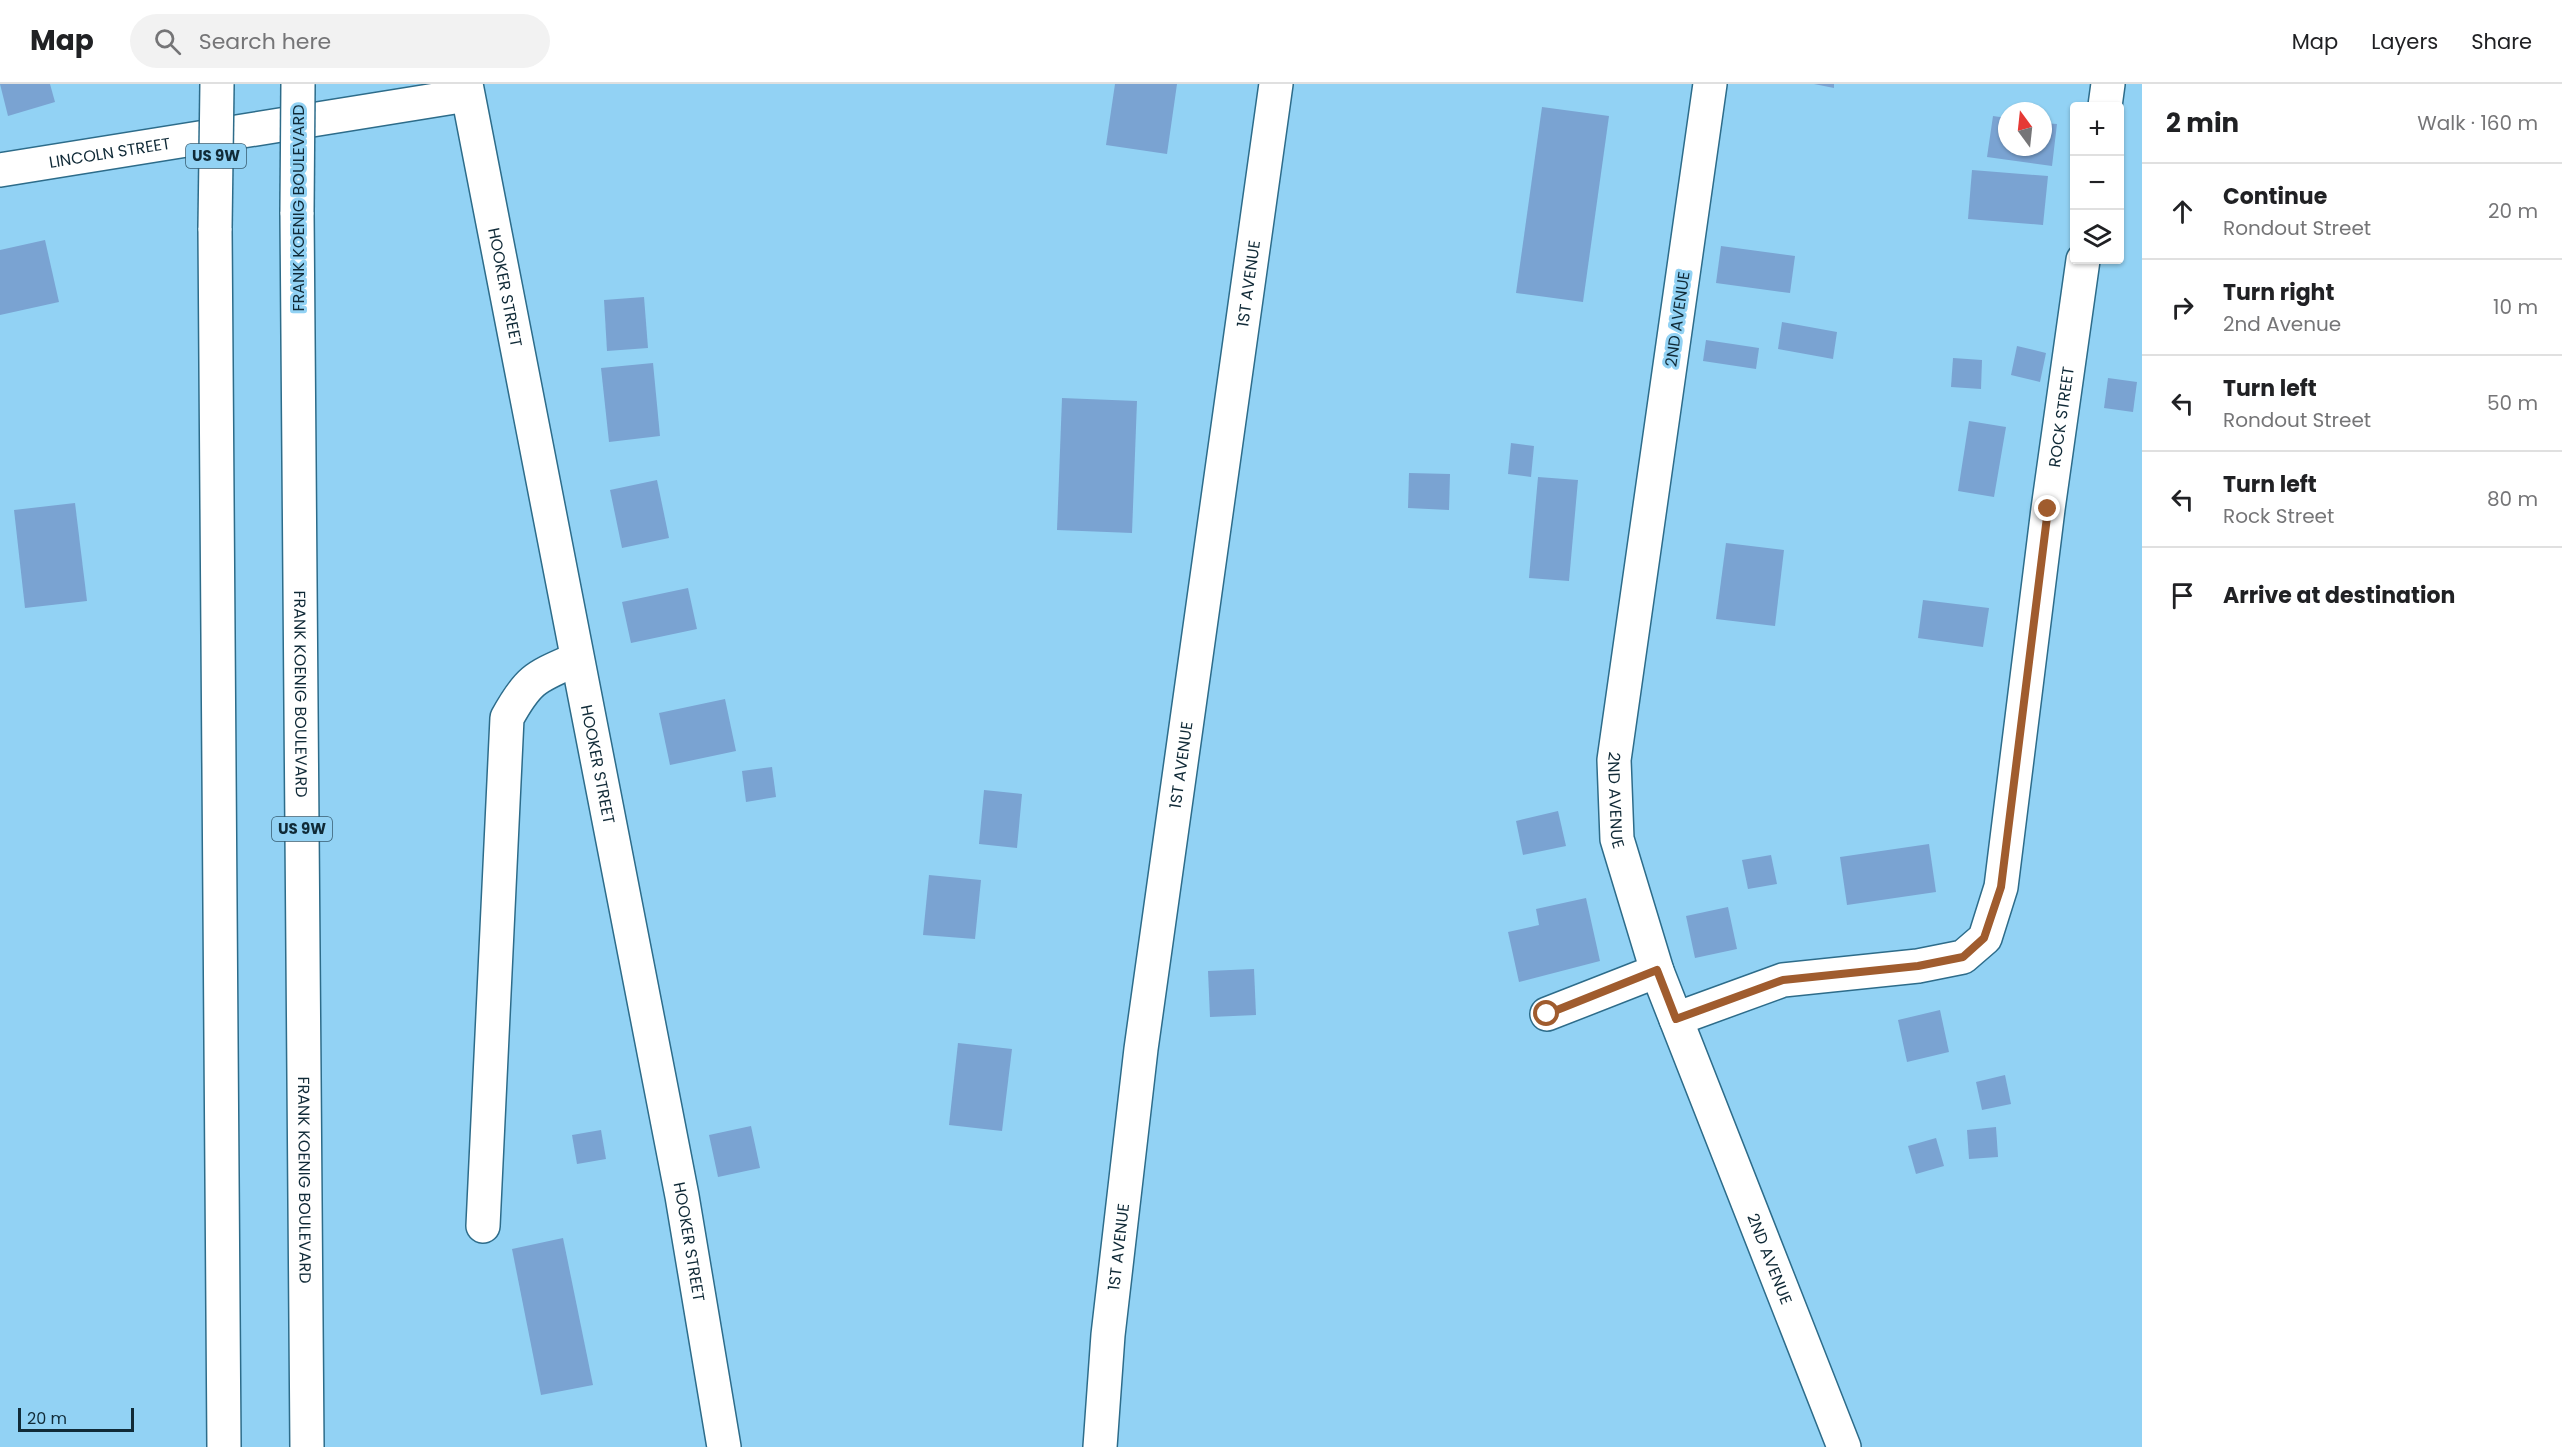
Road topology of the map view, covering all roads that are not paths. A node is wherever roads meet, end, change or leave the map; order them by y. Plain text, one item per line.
1 (217, 84) edge
2 (298, 84) edge
3 (1276, 84) edge
4 (1710, 84) edge
5 (2108, 84) edge
6 (466, 90) edge
7 (2106, 102) edge
8 (0, 170) edge
9 (2082, 264) edge
10 (577, 659) junction
11 (1657, 970) junction
12 (1547, 1014) dead end
13 (1676, 1019) junction
14 (483, 1226) dead end
15 (224, 1447) edge
16 (307, 1447) edge
17 (724, 1447) edge
18 (1100, 1447) edge
19 (1844, 1447) edge

1 - 15 street, US 9W, bridge
2 - 16 street, FRANK KOENIG BOULEVARD / US 9W, bridge
3 - 18 street, 1ST AVENUE
4 - 11 street, 2ND AVENUE
5 - 7 street
6 - 8 street, LINCOLN STREET
6 - 10 street, HOOKER STREET
9 - 13 street, ROCK STREET
10 - 14 street
10 - 17 street, HOOKER STREET
11 - 12 street
11 - 13 street, 2ND AVENUE
13 - 19 street, 2ND AVENUE

